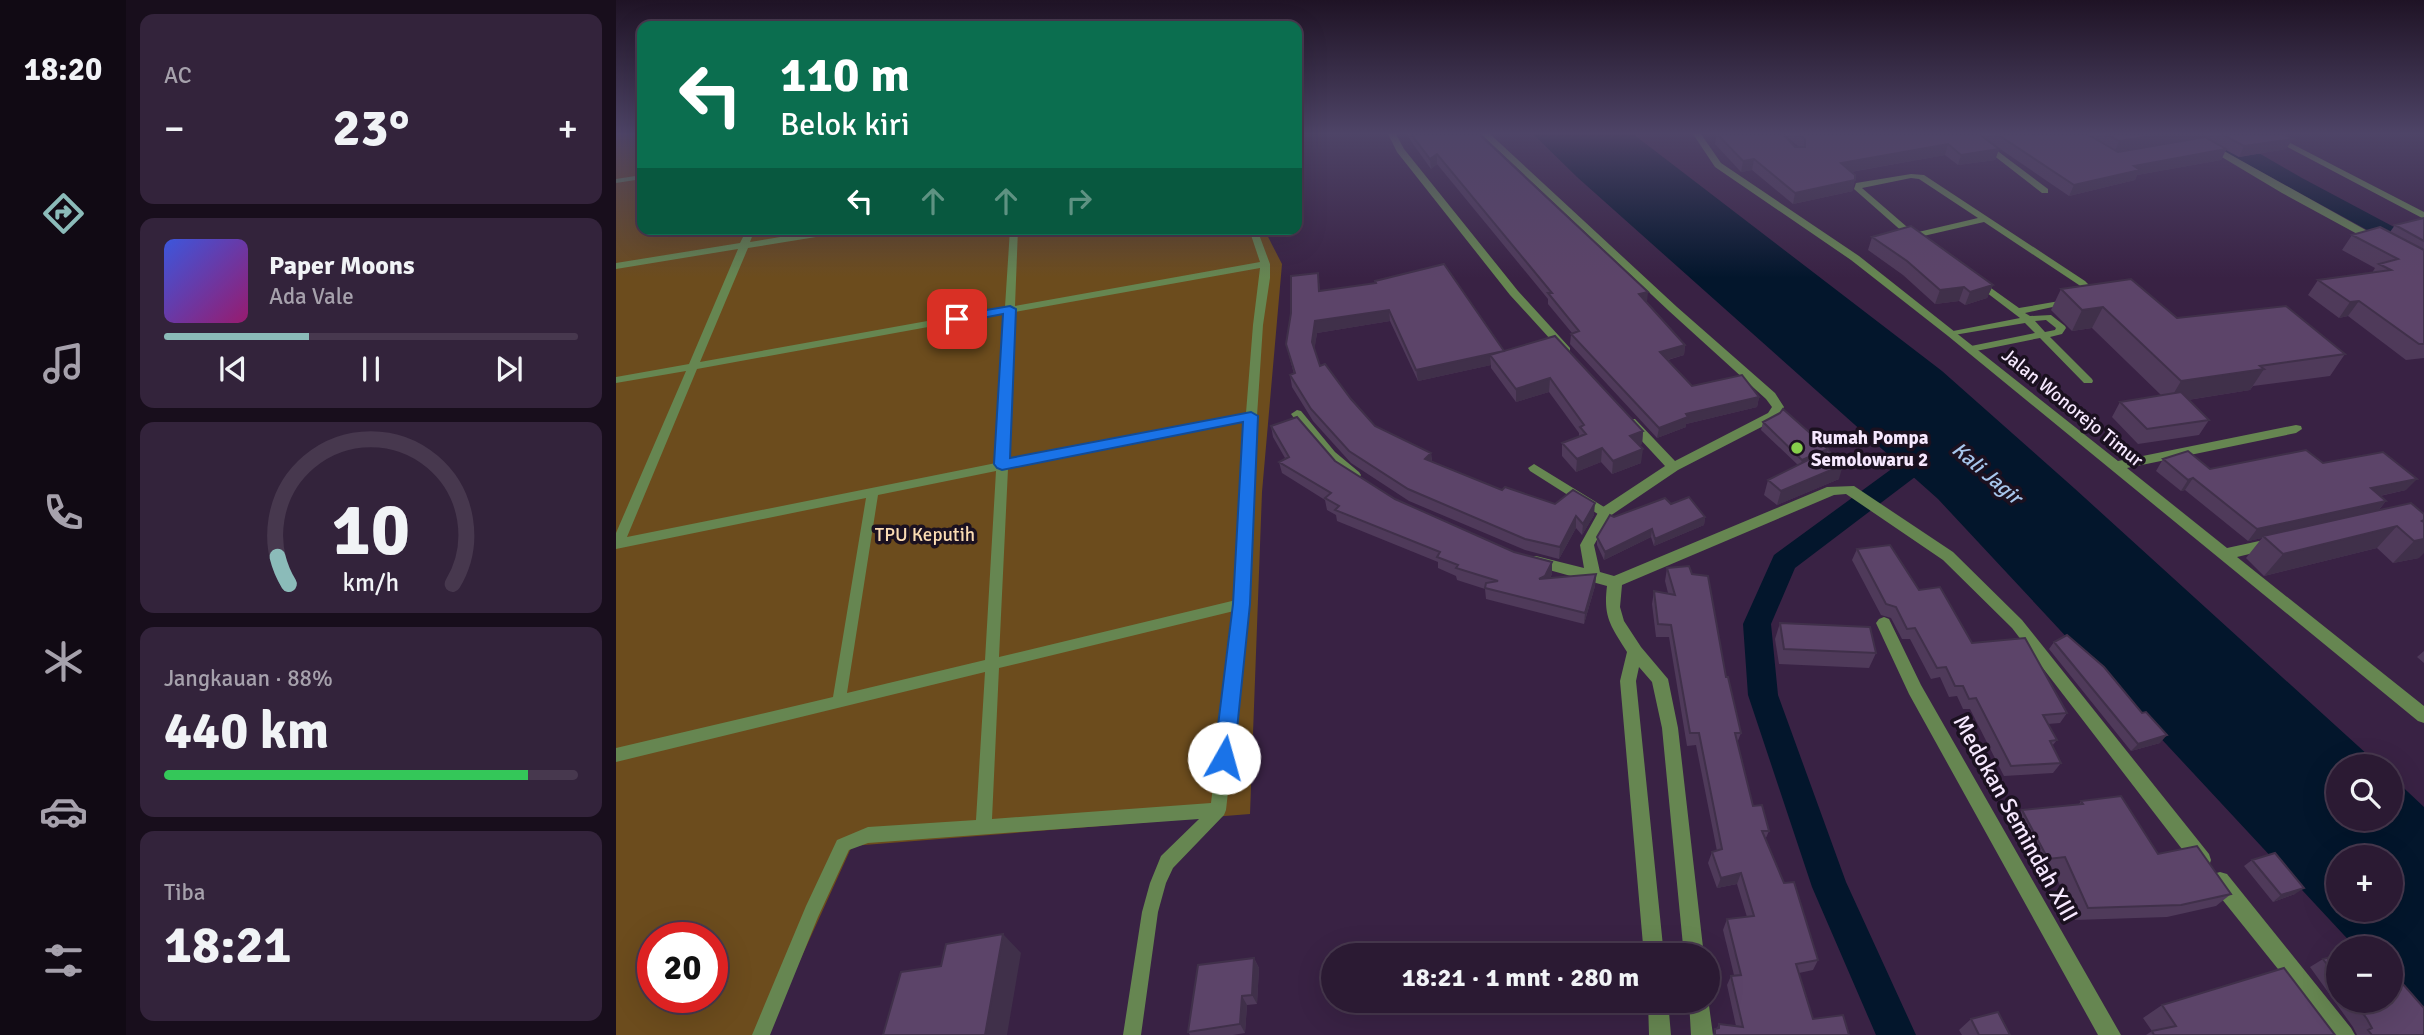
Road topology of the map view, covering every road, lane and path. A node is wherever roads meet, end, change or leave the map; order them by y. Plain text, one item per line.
1 (1426, 182) edge
2 (1537, 182) edge
3 (1743, 182) edge
4 (1874, 182) edge
5 (1929, 182) edge
6 (2034, 182) edge
7 (2270, 182) edge
8 (2359, 182) edge
9 (2045, 191) dead end
10 (2424, 216) edge
11 (1987, 219) junction
12 (749, 235) edge
13 (811, 235) edge
14 (1014, 235) edge
15 (1255, 235) edge
16 (1912, 236) junction
17 (1923, 243) edge
18 (744, 246) junction
19 (2389, 247) edge
20 (1265, 264) junction
21 (616, 266) edge
22 (1966, 273) edge
23 (1010, 309) junction
24 (2022, 315) junction
25 (1952, 334) junction
26 (2044, 335) junction
27 (1971, 349) junction
28 (1577, 361) edge
29 (694, 366) junction
30 (616, 380) edge
31 (2088, 380) dead end
32 (1619, 409) edge
33 (1297, 414) edge
34 (1251, 416) junction
35 (2296, 429) dead end
36 (1002, 464) junction
37 (2115, 466) junction
38 (1673, 467) junction
39 (1534, 468) dead end
40 (1367, 483) edge
41 (873, 491) junction
42 (1605, 513) junction
43 (2290, 540) edge
44 (617, 543) edge
45 (2225, 554) junction
46 (1520, 557) edge
47 (1593, 575) junction
48 (1615, 582) junction
49 (1241, 604) junction
50 (1884, 624) dead end
51 (1635, 652) junction
52 (992, 664) junction
53 (839, 701) junction
54 (2423, 714) edge
55 (616, 755) edge
56 (1218, 810) junction
57 (984, 825) junction
58 (1653, 943) edge
59 (1693, 943) edge
60 (1659, 1013) edge
61 (1700, 1013) edge
62 (761, 1035) edge
63 (1132, 1035) edge
64 (1661, 1035) edge
65 (1702, 1035) edge
66 (2109, 1035) edge
67 (2344, 1035) edge

1 - 28 street
2 - 38 street
3 - 25 street, Jalan Wonorejo Timur
4 - 16 lane
5 - 11 lane
6 - 9 street
7 - 19 street
8 - 10 street
11 - 16 lane
11 - 24 lane
12 - 18 lane
13 - 18 lane
14 - 23 lane
15 - 20 lane
16 - 17 lane
18 - 21 lane
18 - 29 lane
20 - 23 lane
20 - 34 lane
22 - 24 lane
23 - 29 lane
23 - 36 lane
24 - 25 lane
24 - 26 lane
24 - 26 lane
25 - 27 street, Jalan Wonorejo Timur
26 - 27 lane
26 - 31 lane
27 - 37 street, Jalan Wonorejo Timur
29 - 30 lane
29 - 44 lane
32 - 38 street
33 - 40 street
34 - 36 lane
34 - 49 lane
35 - 37 street
36 - 41 lane
36 - 52 lane
37 - 45 street, Jalan Wonorejo Timur
38 - 42 street
39 - 42 lane
41 - 44 lane
41 - 53 lane
42 - 47 street
43 - 45 street
45 - 54 street, Jalan Wonorejo Timur
46 - 47 street
47 - 48 street
48 - 51 street
48 - 67 street
49 - 52 lane
49 - 56 lane
50 - 66 street, Medokan Semindah XIII
51 - 58 street
51 - 59 street
52 - 53 lane
52 - 57 lane
53 - 55 lane
56 - 57 lane
56 - 63 lane
57 - 62 lane
60 - 64 street
61 - 65 street

